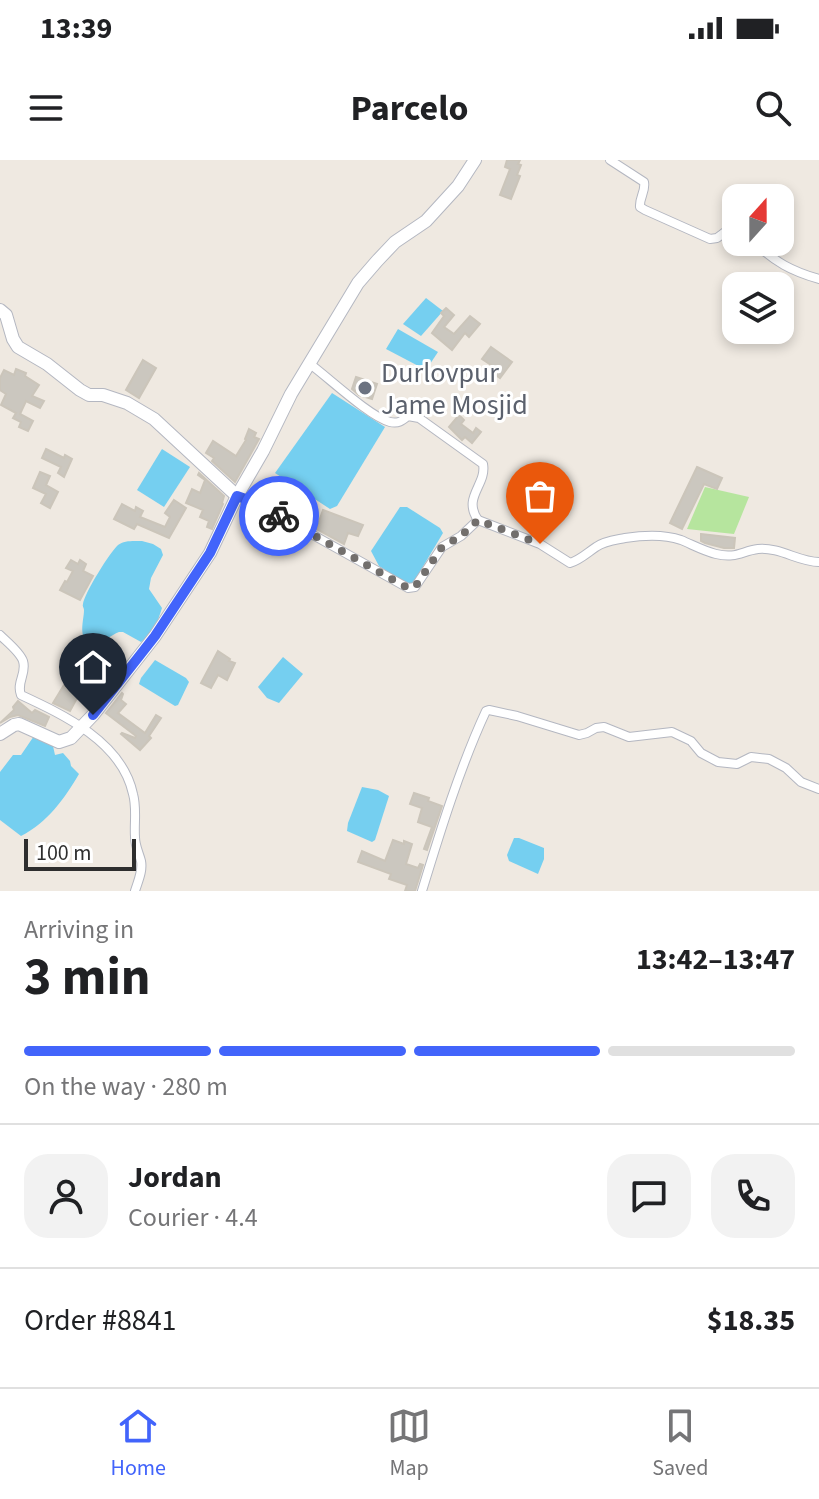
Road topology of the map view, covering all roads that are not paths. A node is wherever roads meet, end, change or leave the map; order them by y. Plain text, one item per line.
1 (475, 160) edge
2 (610, 160) edge
3 (722, 234) edge
4 (769, 256) edge
5 (819, 279) edge
6 (0, 310) edge
7 (310, 364) junction
8 (237, 496) junction
9 (478, 520) junction
10 (819, 562) edge
11 (0, 635) edge
12 (82, 728) junction
13 (0, 734) edge
14 (819, 789) edge
15 (135, 891) edge
16 (422, 891) edge

1 - 7 street
2 - 3 street
4 - 5 street
6 - 8 street
7 - 8 street
7 - 9 street
8 - 9 street
8 - 12 street
9 - 10 street
11 - 12 street
12 - 13 street
12 - 15 street
14 - 16 street

